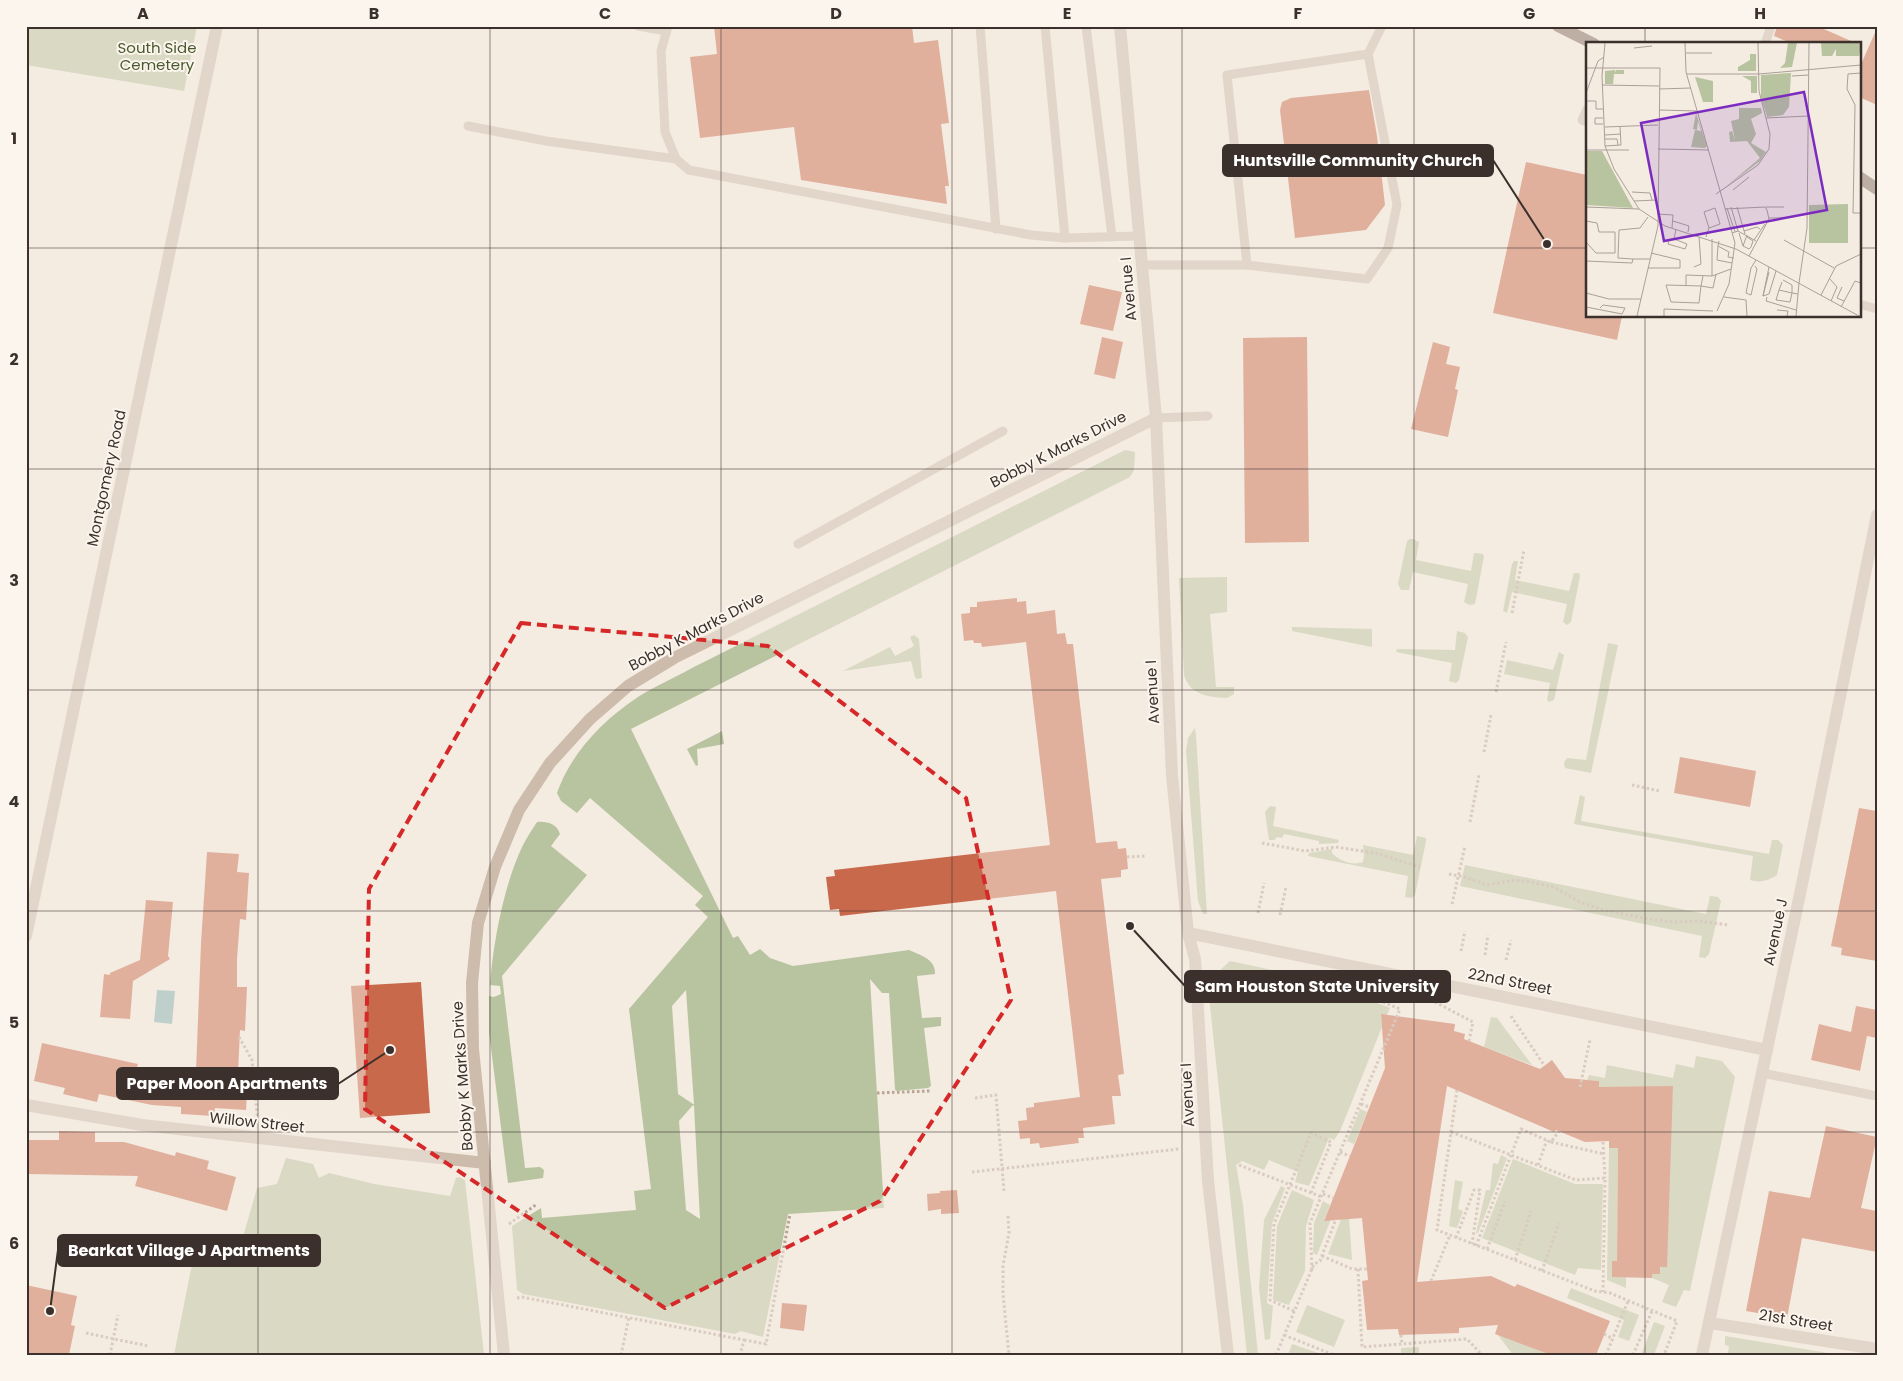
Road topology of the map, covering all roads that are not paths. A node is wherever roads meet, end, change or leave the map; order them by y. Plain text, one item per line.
1 (217, 26) edge
2 (638, 26) edge
3 (980, 26) edge
4 (1045, 26) edge
5 (1086, 26) edge
6 (1120, 26) edge
7 (1382, 26) edge
8 (1558, 26) edge
9 (1772, 26) edge
10 (667, 29) edge
11 (1590, 42) edge
12 (1766, 42) edge
13 (1368, 54) junction
14 (1586, 112) edge
15 (1586, 122) edge
16 (468, 126) dead end
17 (676, 159) junction
18 (1860, 178) edge
19 (1877, 189) edge
20 (996, 229) junction
21 (1139, 236) junction
22 (1112, 237) junction
23 (1065, 238) junction
24 (1142, 264) junction
25 (1247, 265) junction
26 (1860, 304) edge
27 (1877, 309) edge
28 (1208, 416) dead end
29 (1156, 418) junction
30 (1003, 431) dead end
31 (1877, 515) edge
32 (798, 544) dead end
33 (1188, 933) junction
34 (26, 936) edge
35 (1767, 1050) junction
36 (1762, 1072) junction
37 (1877, 1096) edge
38 (26, 1104) edge
39 (485, 1163) junction
40 (1710, 1323) junction
41 (1877, 1349) edge
42 (504, 1355) edge
43 (1228, 1355) edge
44 (1702, 1355) edge

1 - 34 street, Montgomery Road
2 - 10 lane
3 - 20 lane
4 - 23 lane
5 - 22 lane
6 - 21 street, Avenue I
7 - 13 lane
8 - 11 main road
9 - 12 lane
10 - 17 lane
13 - 25 lane
13 - 25 lane
14 - 15 lane
16 - 17 lane
17 - 20 lane
18 - 19 main road
20 - 23 lane
21 - 22 lane
21 - 24 street, Avenue I
22 - 23 lane
24 - 25 lane
24 - 29 street, Avenue I
26 - 27 lane
28 - 29 lane
29 - 33 street, Avenue I
29 - 39 street, Bobby K Marks Drive
30 - 32 lane
31 - 35 street, Avenue J
33 - 35 street, 22nd Street
33 - 43 street, Avenue I
35 - 36 street, Avenue J
36 - 37 lane
36 - 40 street, Avenue J
38 - 39 street, Willow Street
39 - 42 street, Bobby K Marks Drive
40 - 41 street, 21st Street
40 - 44 street, Avenue J

